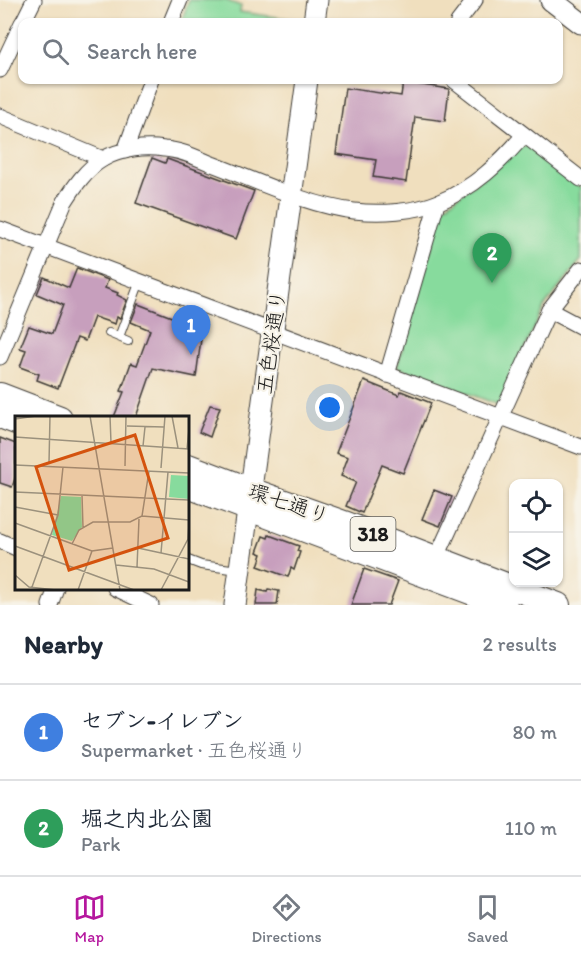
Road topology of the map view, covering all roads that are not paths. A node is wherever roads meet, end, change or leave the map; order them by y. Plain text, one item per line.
1 (34, 0) edge
2 (180, 0) edge
3 (317, 0) edge
4 (476, 0) edge
5 (551, 0) edge
6 (25, 18) edge
7 (173, 18) edge
8 (315, 18) edge
9 (461, 18) edge
10 (581, 23) edge
11 (18, 33) edge
12 (0, 70) edge
13 (150, 84) edge
14 (306, 84) edge
15 (459, 84) edge
16 (0, 116) edge
17 (524, 135) junction
18 (125, 151) junction
19 (103, 159) junction
20 (581, 179) edge
21 (291, 193) junction
22 (437, 203) junction
23 (0, 229) edge
24 (46, 246) junction
25 (581, 269) edge
26 (140, 281) junction
27 (549, 310) junction
28 (581, 327) edge
29 (109, 333) dead end
30 (272, 333) junction
31 (119, 337) junction
32 (128, 341) dead end
33 (0, 357) edge
34 (387, 375) junction
35 (0, 394) edge
36 (0, 416) edge
37 (57, 416) edge
38 (501, 417) junction
39 (15, 422) edge
40 (581, 447) edge
41 (189, 467) edge
42 (189, 486) edge
43 (249, 499) junction
44 (0, 541) edge
45 (15, 548) edge
46 (436, 558) junction
47 (189, 560) edge
48 (240, 570) junction
49 (55, 590) edge
50 (118, 590) edge
51 (145, 604) edge
52 (50, 605) edge
53 (235, 605) edge
54 (505, 605) edge
55 (558, 605) edge

1 - 6 street
2 - 7 street
3 - 8 street
4 - 9 street
5 - 10 street
11 - 12 street
13 - 18 street
14 - 21 street, 五色桜通り
15 - 17 street
16 - 19 street
17 - 20 street
17 - 22 street
18 - 19 street
18 - 21 street
19 - 24 street
21 - 22 street
21 - 30 street, 五色桜通り
22 - 34 street
23 - 24 street
24 - 26 street
24 - 33 street
25 - 27 street
26 - 30 street
26 - 31 lane
27 - 28 street
27 - 38 street
29 - 31 lane
30 - 34 street
30 - 43 street, 五色桜通り
31 - 32 lane
34 - 38 street
35 - 37 main road
36 - 39 main road
38 - 40 street
38 - 46 street
41 - 43 main road, 環七通り / 318
42 - 43 main road, 環七通り / 318
43 - 46 main road, 環七通り / 318
43 - 48 street, 五色桜通り
43 - 54 main road, 環七通り / 318
44 - 45 street
46 - 55 main road, 環七通り / 318
47 - 48 lane
48 - 53 street, 五色桜通り
49 - 52 street
50 - 51 street

